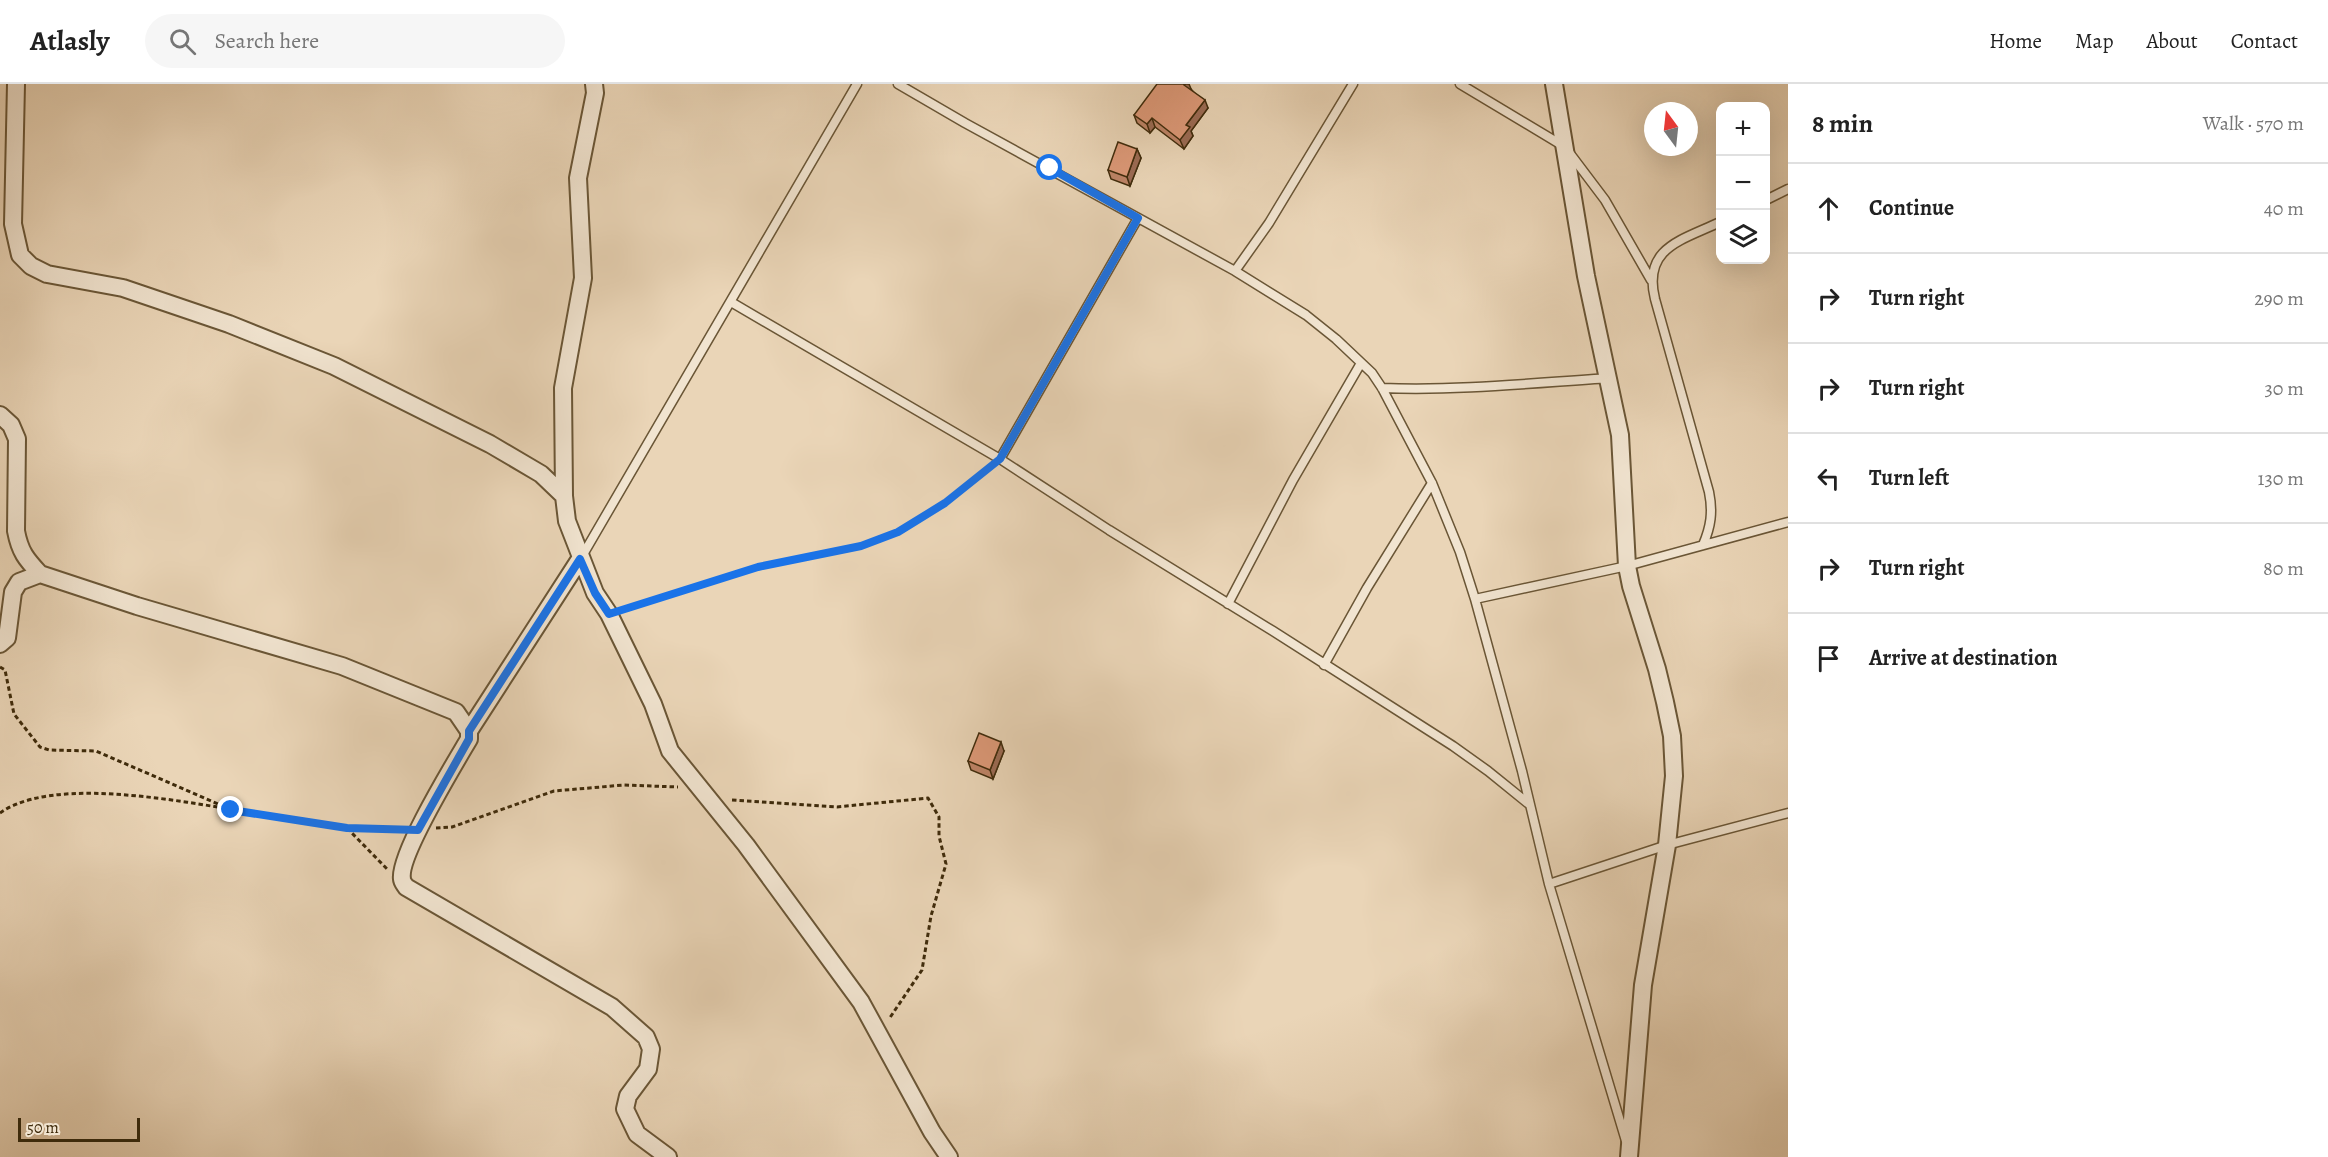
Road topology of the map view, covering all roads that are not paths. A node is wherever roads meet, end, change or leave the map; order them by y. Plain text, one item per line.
1 (16, 84) edge
2 (594, 84) edge
3 (857, 84) edge
4 (898, 84) edge
5 (1353, 84) edge
6 (1460, 84) edge
7 (1554, 84) edge
8 (1565, 147) junction
9 (1788, 189) edge
10 (1770, 198) edge
11 (1138, 218) junction
12 (1716, 224) edge
13 (1235, 271) junction
14 (1651, 280) junction
15 (731, 302) junction
16 (1361, 363) junction
17 (1610, 378) junction
18 (1382, 388) junction
19 (0, 415) edge
20 (1000, 459) junction
21 (1432, 483) junction
22 (564, 496) junction
23 (1788, 522) edge
24 (1703, 545) junction
25 (580, 559) junction
26 (1627, 566) junction
27 (40, 574) junction
28 (1475, 599) junction
29 (1228, 604) junction
30 (0, 644) edge
31 (1324, 665) junction
32 (469, 731) junction
33 (1530, 806) junction
34 (1788, 813) edge
35 (1667, 845) junction
36 (1549, 884) junction
37 (1628, 1154) edge
38 (668, 1157) edge
39 (949, 1157) edge

1 - 22 street
2 - 22 street
3 - 15 lane
4 - 11 lane
5 - 13 lane
6 - 8 lane
7 - 8 street
8 - 14 lane
8 - 17 street
9 - 10 lane
11 - 13 lane
11 - 20 lane
12 - 14 lane
13 - 16 lane
14 - 24 lane
15 - 20 lane
15 - 25 lane
16 - 18 lane
16 - 29 lane
17 - 18 lane
17 - 26 street
18 - 21 lane
19 - 27 street
20 - 29 lane
21 - 28 lane
21 - 31 lane
22 - 25 street
23 - 24 lane
24 - 26 lane
25 - 32 street
25 - 39 street
26 - 28 lane
26 - 35 street
27 - 30 street
27 - 32 street
28 - 33 lane
29 - 31 lane
31 - 33 lane
32 - 38 street
33 - 36 lane
34 - 35 lane
35 - 36 lane
35 - 37 street
36 - 37 lane

